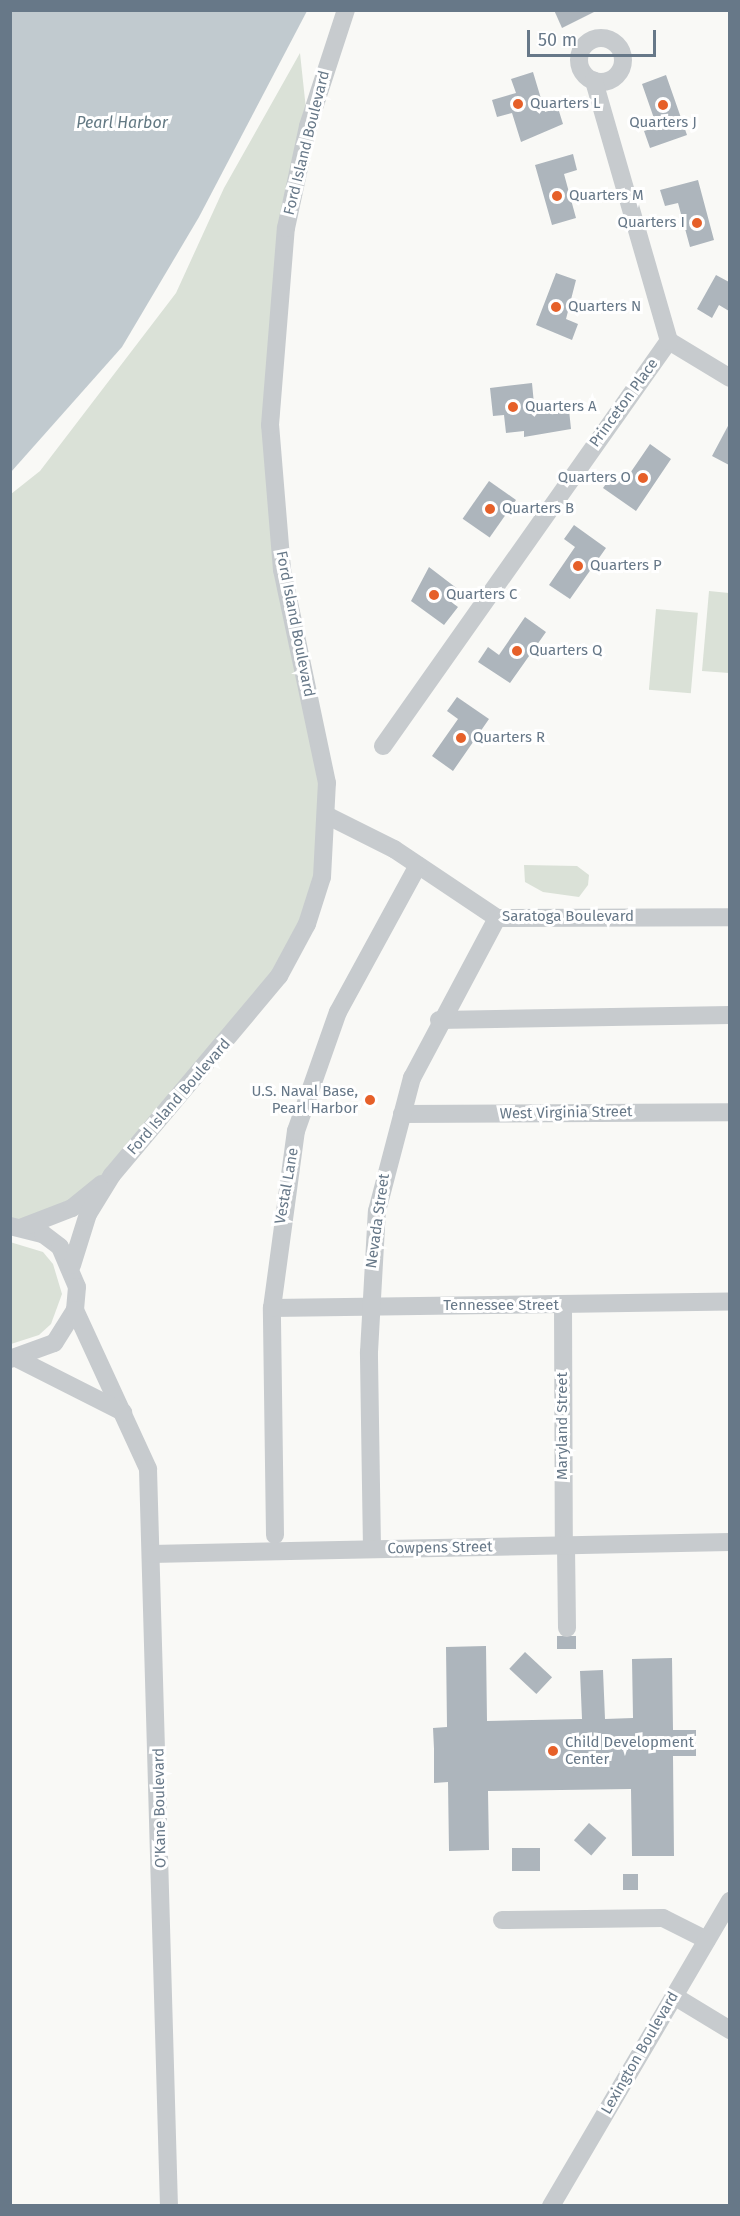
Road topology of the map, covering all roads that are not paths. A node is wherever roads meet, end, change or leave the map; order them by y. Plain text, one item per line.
1 (346, 10) edge
2 (594, 81) dead end
3 (669, 341) junction
4 (729, 378) edge
5 (383, 746) dead end
6 (327, 816) junction
7 (418, 865) junction
8 (729, 917) edge
9 (497, 918) junction
10 (729, 1015) edge
11 (439, 1020) junction
12 (729, 1112) edge
13 (402, 1114) junction
14 (112, 1175) junction
15 (17, 1227) edge
16 (72, 1265) junction
17 (729, 1302) edge
18 (563, 1305) junction
19 (370, 1307) junction
20 (272, 1308) junction
21 (75, 1310) junction
22 (14, 1359) edge
23 (127, 1415) junction
24 (275, 1535) dead end
25 (729, 1542) edge
26 (565, 1547) junction
27 (372, 1549) junction
28 (151, 1554) junction
29 (567, 1628) dead end
30 (729, 1902) edge
31 (502, 1920) dead end
32 (707, 1940) junction
33 (674, 1996) junction
34 (729, 2030) edge
35 (169, 2205) edge
36 (551, 2205) edge

1 - 6 street, Ford Island Boulevard
2 - 3 street
3 - 4 street
3 - 5 street, Princeton Place
6 - 7 street, Saratoga Boulevard
6 - 14 street, Ford Island Boulevard
7 - 9 street, Saratoga Boulevard
7 - 20 street, Vestal Lane
8 - 9 street, Saratoga Boulevard
9 - 11 street, Nevada Street
10 - 11 street
11 - 13 street, Nevada Street
12 - 13 street, West Virginia Street
13 - 19 street, Nevada Street
14 - 15 street, Ford Island Boulevard
14 - 16 street, Ford Island Boulevard
15 - 16 street
16 - 21 street
17 - 18 street, Tennessee Street
18 - 19 street, Tennessee Street
18 - 26 street, Maryland Street
19 - 20 street, Tennessee Street
19 - 27 street, Nevada Street
20 - 24 street, Vestal Lane
21 - 22 street
21 - 23 street, O'Kane Boulevard
22 - 23 street
23 - 28 street, O'Kane Boulevard
25 - 26 street, Cowpens Street
26 - 27 street, Cowpens Street
26 - 29 street, Maryland Street
27 - 28 street, Cowpens Street
28 - 35 street, O'Kane Boulevard
30 - 32 street, Lexington Boulevard
31 - 32 street
32 - 33 street, Lexington Boulevard
33 - 34 street
33 - 36 street, Lexington Boulevard

